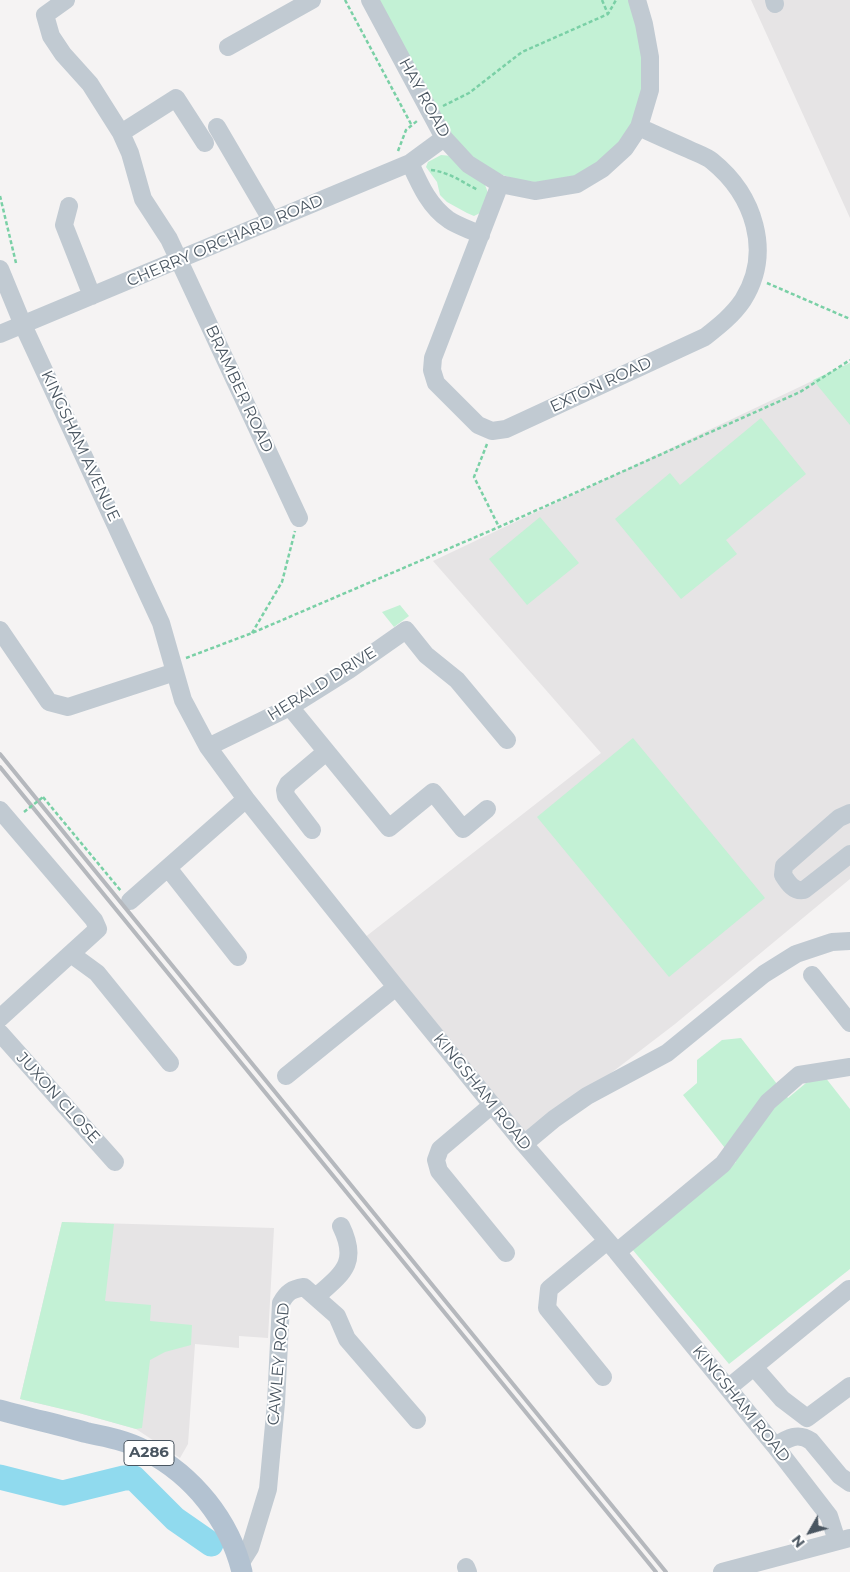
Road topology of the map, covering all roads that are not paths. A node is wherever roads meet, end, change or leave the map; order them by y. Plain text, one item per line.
1 (66, 0) edge
2 (312, 0) edge
3 (370, 0) edge
4 (637, 0) edge
5 (228, 47) dead end
6 (217, 127) dead end
7 (640, 127) junction
8 (121, 133) junction
9 (444, 138) junction
10 (205, 143) dead end
11 (408, 168) junction
12 (497, 191) junction
13 (68, 206) dead end
14 (272, 221) junction
15 (481, 235) junction
16 (179, 260) junction
17 (8, 268) edge
18 (92, 296) junction
19 (23, 325) junction
20 (0, 334) edge
21 (299, 518) road end
22 (161, 623) joint
23 (0, 630) edge
24 (174, 667) junction
25 (290, 708) junction
26 (507, 740) dead end
27 (208, 747) junction
28 (326, 752) junction
29 (246, 799) junction
30 (487, 809) dead end
31 (0, 810) edge
32 (850, 813) edge
33 (312, 830) dead end
34 (850, 854) edge
35 (168, 868) junction
36 (124, 895) road end
37 (850, 941) edge
38 (71, 954) junction
39 (238, 957) dead end
40 (812, 975) dead end
41 (396, 987) junction
42 (849, 1020) edge
43 (0, 1021) edge
44 (170, 1064) dead end
45 (850, 1066) edge
46 (286, 1076) dead end
47 (492, 1105) junction
48 (524, 1144) junction
49 (115, 1162) dead end
50 (341, 1226) dead end
51 (612, 1246) junction
52 (506, 1253) dead end
53 (850, 1290) edge
54 (316, 1297) junction
55 (754, 1367) junction
56 (603, 1377) dead end
57 (850, 1386) edge
58 (728, 1388) junction
59 (0, 1410) edge
60 (417, 1420) dead end
61 (775, 1446) junction
62 (850, 1483) edge
63 (844, 1540) edge
64 (241, 1568) edge
65 (722, 1572) edge

1 - 8 street, BRAMBER ROAD
2 - 5 street
3 - 9 street, HAY ROAD
4 - 7 street, HAY ROAD
6 - 14 street
7 - 12 street, HAY ROAD
7 - 15 street, EXTON ROAD
8 - 10 street
8 - 16 street, BRAMBER ROAD
9 - 11 street, CHERRY ORCHARD ROAD
9 - 12 street, HAY ROAD
11 - 14 street, CHERRY ORCHARD ROAD
11 - 15 street
12 - 15 street
13 - 18 street
14 - 16 street, CHERRY ORCHARD ROAD
16 - 18 street, CHERRY ORCHARD ROAD
16 - 21 street, BRAMBER ROAD
17 - 19 street, KINGSHAM AVENUE
18 - 19 street, CHERRY ORCHARD ROAD
19 - 20 street, CHERRY ORCHARD ROAD
19 - 22 street, KINGSHAM AVENUE
22 - 24 street, KINGSHAM ROAD
23 - 24 street
24 - 27 street, KINGSHAM ROAD
25 - 26 street, HERALD DRIVE
25 - 27 street, HERALD DRIVE
25 - 28 street
27 - 29 street, KINGSHAM ROAD
28 - 30 street
28 - 33 street
29 - 35 street
29 - 41 street, KINGSHAM ROAD
31 - 38 street
32 - 34 street
35 - 36 street
35 - 39 street
37 - 48 street
38 - 43 street
38 - 44 street
40 - 42 street
41 - 46 street
41 - 47 street, KINGSHAM ROAD
43 - 49 street, JUXON CLOSE
45 - 51 street
47 - 48 street, KINGSHAM ROAD
47 - 52 street
48 - 51 street, KINGSHAM ROAD
50 - 54 street
51 - 56 street
51 - 58 street, KINGSHAM ROAD
53 - 55 street
54 - 60 street, CAWLEY ROAD
54 - 64 street, CAWLEY ROAD
55 - 57 street
55 - 58 street
58 - 61 street, KINGSHAM ROAD
59 - 64 main road, A286
61 - 62 street
61 - 63 street, KINGSHAM ROAD
63 - 65 street

